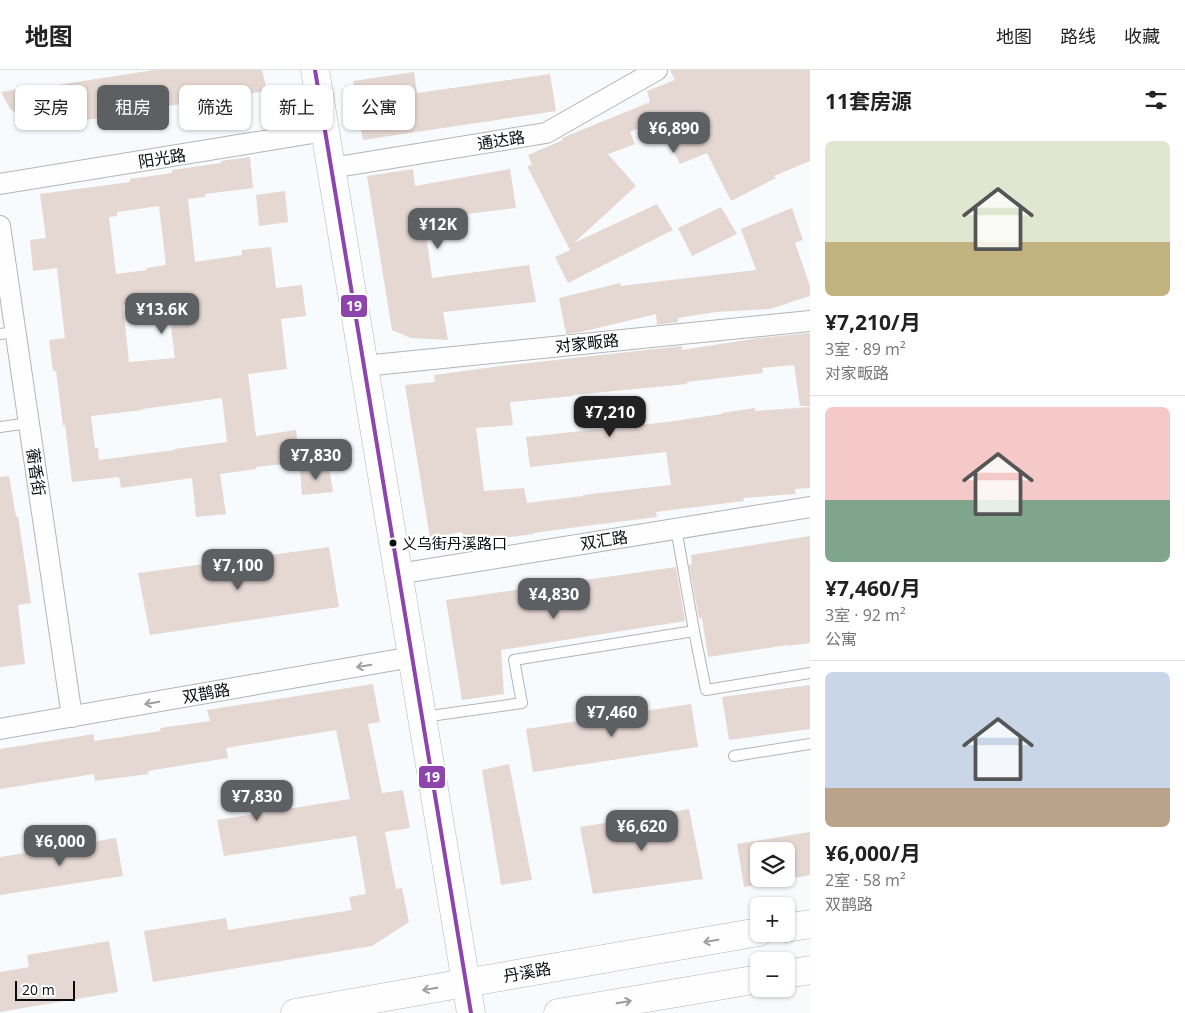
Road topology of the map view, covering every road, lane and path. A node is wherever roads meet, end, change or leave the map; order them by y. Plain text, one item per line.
1 (314, 70) edge
2 (657, 70) edge
3 (325, 131) junction
4 (331, 168) junction
5 (0, 184) edge
6 (0, 226) edge
7 (2, 256) edge
8 (810, 320) edge
9 (8, 333) edge
10 (364, 366) junction
11 (29, 422) junction
12 (0, 427) edge
13 (810, 507) edge
14 (676, 528) junction
15 (398, 574) junction
16 (694, 631) junction
17 (412, 657) junction
18 (810, 673) edge
19 (72, 717) junction
20 (422, 717) junction
21 (0, 729) edge
22 (810, 744) edge
23 (734, 756) dead end
24 (810, 924) edge
25 (795, 926) edge
26 (750, 934) edge
27 (810, 970) edge
28 (795, 972) edge
29 (750, 981) edge
30 (465, 982) junction
31 (295, 1013) edge
32 (470, 1013) edge
33 (558, 1013) edge

1 - 3 street
2 - 4 street, 通达路
3 - 4 street
3 - 5 street, 阳光路
4 - 10 street
6 - 7 street, 蘅香街
7 - 9 street, 蘅香街
8 - 10 street, 对家畈路
9 - 11 street, 蘅香街
10 - 15 street
11 - 12 lane
11 - 19 street, 蘅香街
13 - 14 street, 双汇路
14 - 15 street, 双汇路
14 - 16 lane
15 - 17 street
16 - 18 lane
16 - 20 lane
17 -> 19 street, 双鹊路
17 - 20 street
19 - 21 street, 双鹊路
20 - 30 street
22 - 23 lane
24 - 25 street
26 -> 30 street, 丹溪路
27 - 28 street
33 -> 29 street
30 -> 31 street, 丹溪路
30 - 32 street

